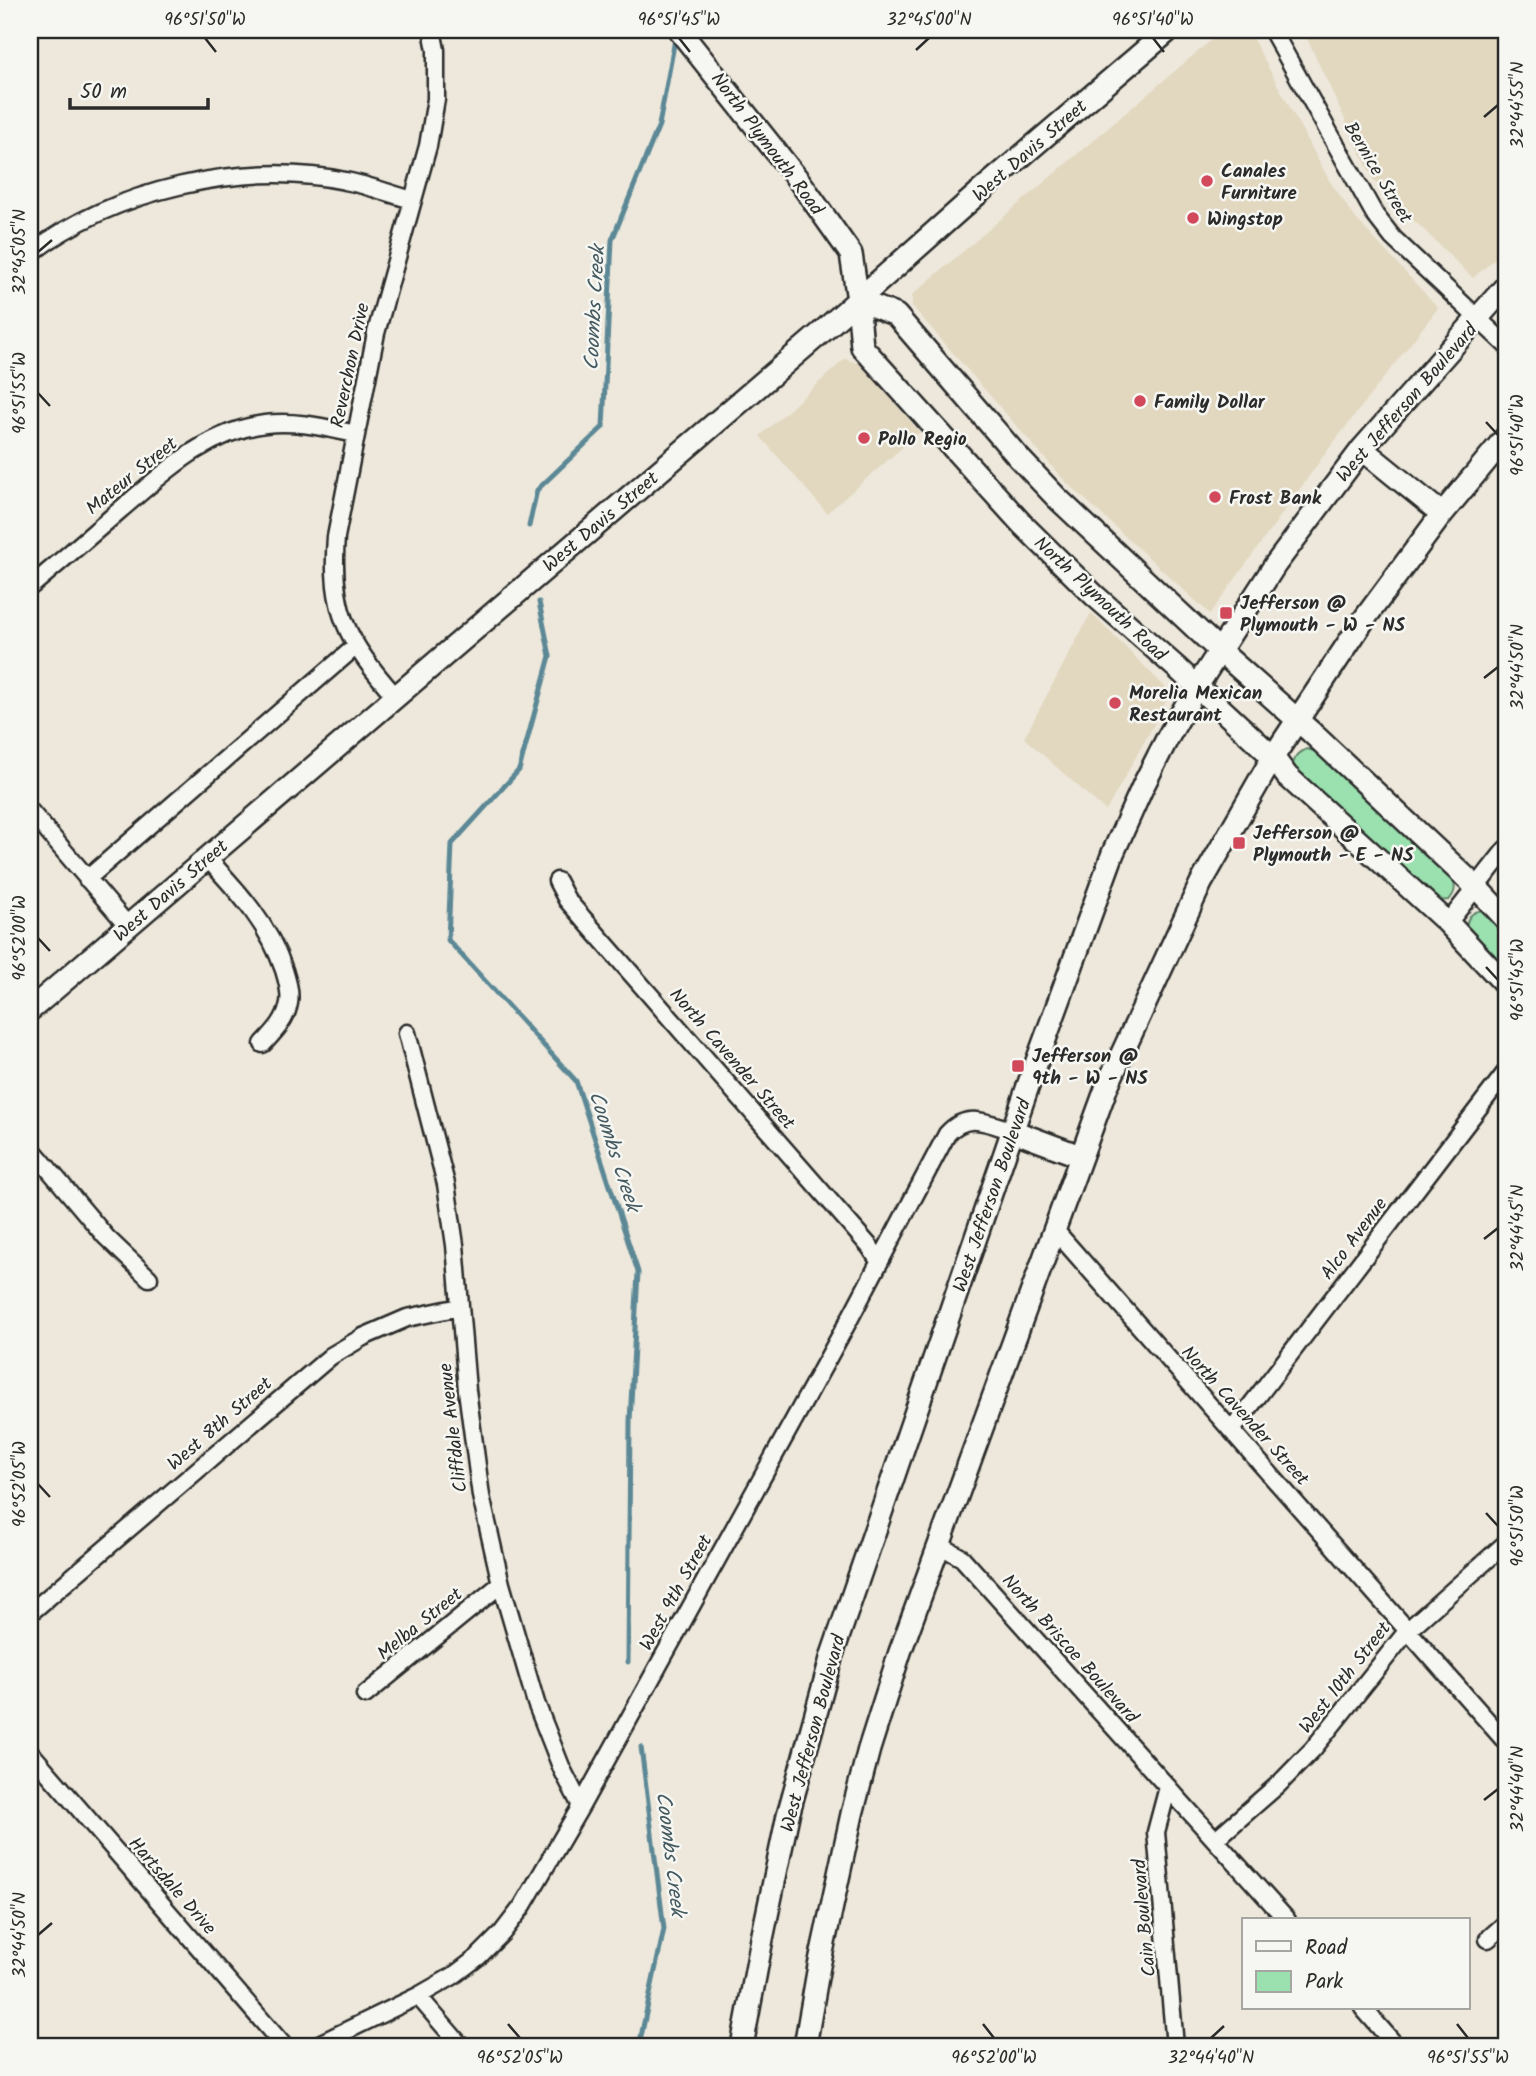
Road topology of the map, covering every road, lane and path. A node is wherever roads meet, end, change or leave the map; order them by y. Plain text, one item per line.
1 (432, 30) edge
2 (678, 30) edge
3 (1169, 30) edge
4 (1272, 30) edge
5 (412, 200) junction
6 (30, 254) edge
7 (1506, 286) edge
8 (859, 300) junction
9 (1478, 317) junction
10 (1506, 345) edge
11 (356, 434) junction
12 (1506, 437) edge
13 (1362, 449) junction
14 (1442, 514) junction
15 (30, 587) edge
16 (355, 647) junction
17 (1220, 651) junction
18 (1197, 686) junction
19 (395, 696) junction
20 (1297, 720) junction
21 (1273, 757) junction
22 (30, 811) edge
23 (1506, 849) edge
24 (207, 858) junction
25 (87, 879) junction
26 (557, 881) dead end
27 (1476, 887) junction
28 (1506, 919) edge
29 (1448, 923) junction
30 (128, 926) junction
31 (1506, 985) edge
32 (30, 1010) edge
33 (407, 1033) dead end
34 (263, 1044) dead end
35 (1506, 1072) edge
36 (1013, 1131) junction
37 (30, 1147) edge
38 (1080, 1156) junction
39 (1053, 1228) junction
40 (879, 1261) junction
41 (149, 1278) dead end
42 (460, 1307) junction
43 (1232, 1430) junction
44 (1506, 1543) edge
45 (938, 1544) junction
46 (500, 1584) junction
47 (30, 1613) edge
48 (1408, 1630) junction
49 (365, 1695) dead end
50 (1506, 1742) edge
51 (30, 1752) edge
52 (1168, 1787) junction
53 (581, 1806) junction
54 (1216, 1839) junction
55 (1285, 1918) edge
56 (1506, 1923) edge
57 (1488, 1940) dead end
58 (418, 1996) junction
59 (1365, 2010) edge
60 (284, 2046) edge
61 (314, 2046) edge
62 (461, 2046) edge
63 (743, 2046) edge
64 (805, 2046) edge
65 (1175, 2046) edge
66 (1396, 2046) edge

1 - 5 street, Reverchon Drive
2 - 8 main road, North Plymouth Road
3 - 8 main road, West Davis Street
4 - 9 street, Bernice Street
5 - 6 street
5 - 11 street, Reverchon Drive
7 - 9 main road, West Jefferson Boulevard
8 - 17 main road
8 - 18 main road, North Plymouth Road
8 - 19 main road, West Davis Street
9 - 10 street, Bernice Street
9 - 13 main road, West Jefferson Boulevard
11 - 15 street, Mateur Street
11 - 16 street, Reverchon Drive
12 - 14 main road
13 - 14 main road
13 - 17 main road, West Jefferson Boulevard
14 - 20 main road
16 - 19 street, Reverchon Drive
16 - 25 street
17 - 18 main road, West Jefferson Boulevard
17 - 20 main road
18 - 21 main road, North Plymouth Road
18 - 36 main road, West Jefferson Boulevard
19 - 24 main road, West Davis Street
20 - 21 main road
20 - 27 main road
21 - 29 main road, North Plymouth Road
21 - 38 main road
22 - 25 street
23 - 27 street
24 - 30 main road, West Davis Street
24 - 34 street
25 - 30 street
26 - 40 street, North Cavender Street
27 - 28 main road
27 - 29 street
29 - 31 main road, North Plymouth Road
30 - 32 main road, West Davis Street
33 - 42 street, Cliffdale Avenue
35 - 43 street, Alco Avenue
36 - 38 main road
36 - 40 street, West 9th Street
36 - 63 main road, West Jefferson Boulevard
37 - 41 street
38 - 39 main road
39 - 43 street, North Cavender Street
39 - 45 main road
40 - 53 street, West 9th Street
42 - 46 street, Cliffdale Avenue
42 - 47 street, West 8th Street
43 - 48 street, North Cavender Street
44 - 48 street, West 10th Street
45 - 52 street, North Briscoe Boulevard
45 - 64 main road
46 - 49 street, Melba Street
46 - 53 street, Cliffdale Avenue
48 - 50 street, North Cavender Street
48 - 54 street, West 10th Street
51 - 60 street, Hartsdale Drive
52 - 54 street, North Briscoe Boulevard
52 - 65 street, Cain Boulevard
53 - 58 street, West 9th Street
54 - 55 street, North Briscoe Boulevard
56 - 57 street
58 - 61 street, West 9th Street
58 - 62 street
59 - 66 street

